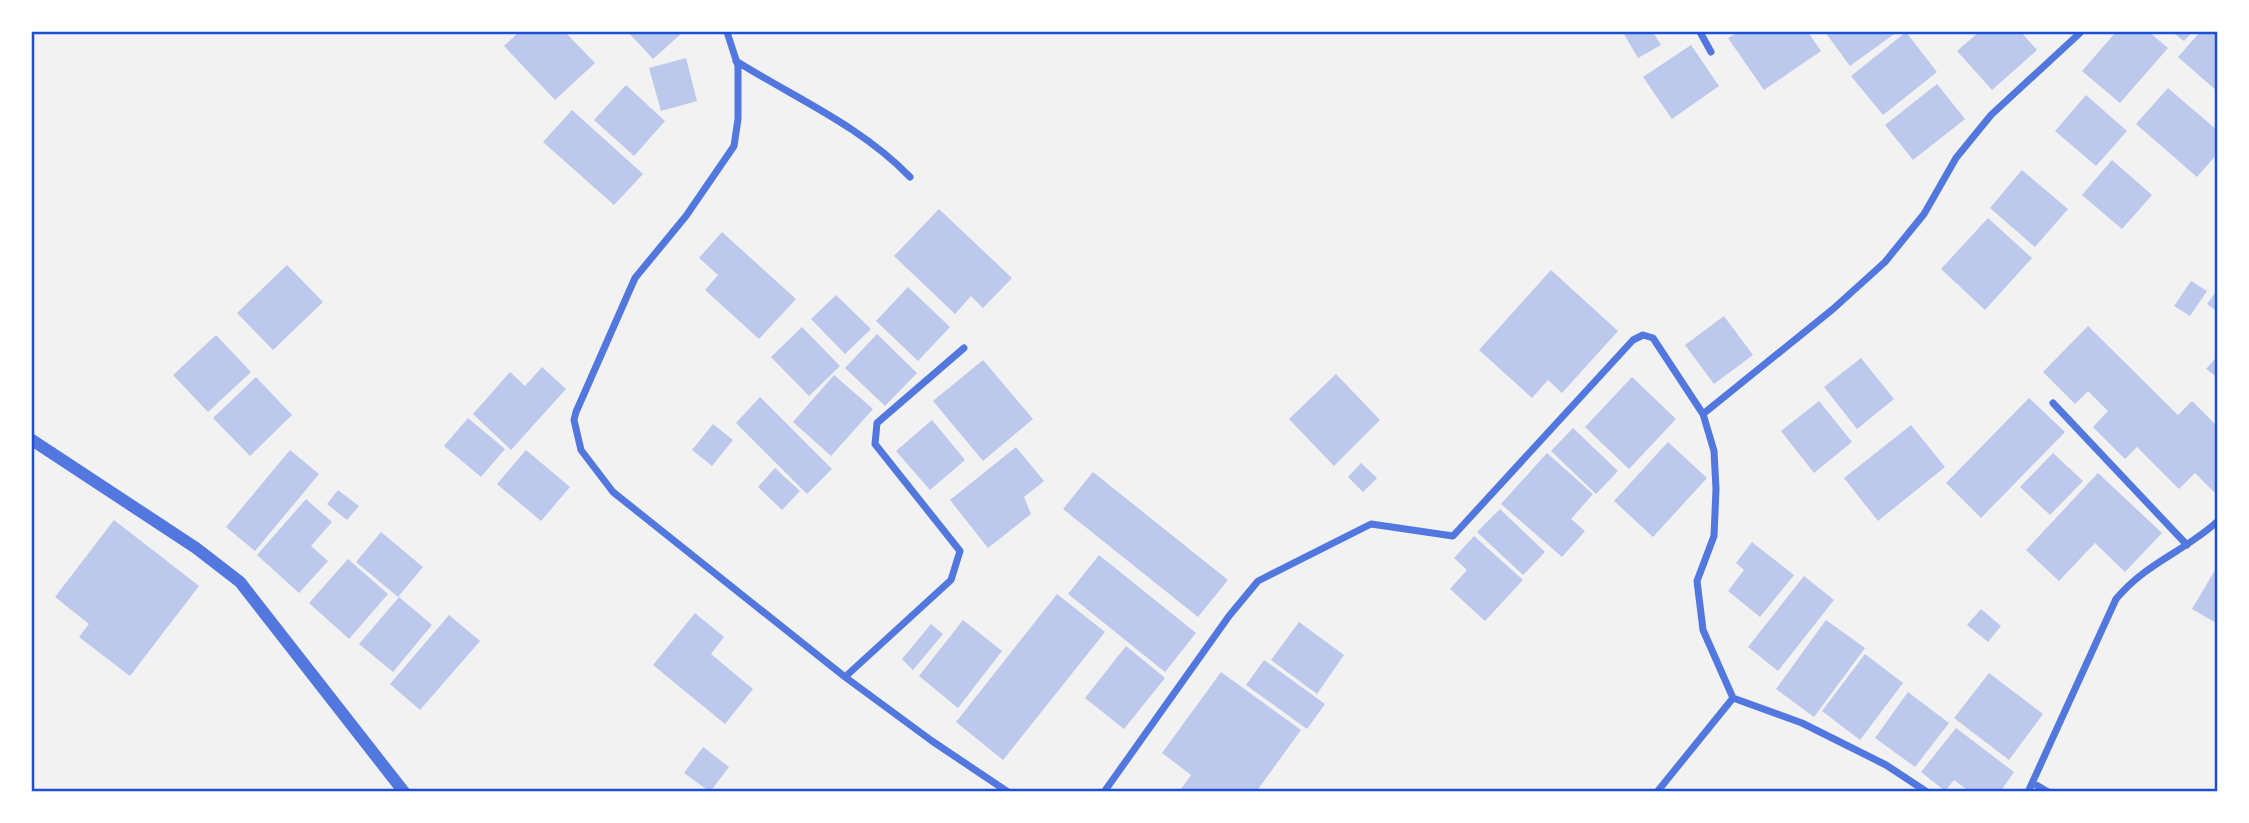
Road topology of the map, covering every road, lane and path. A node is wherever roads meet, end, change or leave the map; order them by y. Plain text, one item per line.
1 (727, 32) edge
2 (1700, 32) edge
3 (2081, 32) edge
4 (1712, 51) dead end
5 (736, 61) junction
6 (910, 177) dead end
7 (964, 348) dead end
8 (2053, 403) dead end
9 (1703, 414) junction
10 (32, 440) edge
11 (2217, 521) edge
12 (2187, 545) junction
13 (845, 677) junction
14 (1733, 698) junction
15 (2033, 783) junction
16 (404, 792) edge
17 (1008, 792) edge
18 (1104, 792) edge
19 (1657, 792) edge
20 (1927, 792) edge
21 (2028, 792) edge
22 (2048, 792) edge

1 - 5 street
2 - 4 street
3 - 9 street
5 - 6 street
5 - 13 street
7 - 13 street
8 - 12 street
9 - 14 street
9 - 18 street
10 - 16 street
11 - 12 street
12 - 15 street
13 - 17 street
14 - 19 street
14 - 20 street
15 - 21 street
15 - 22 street

